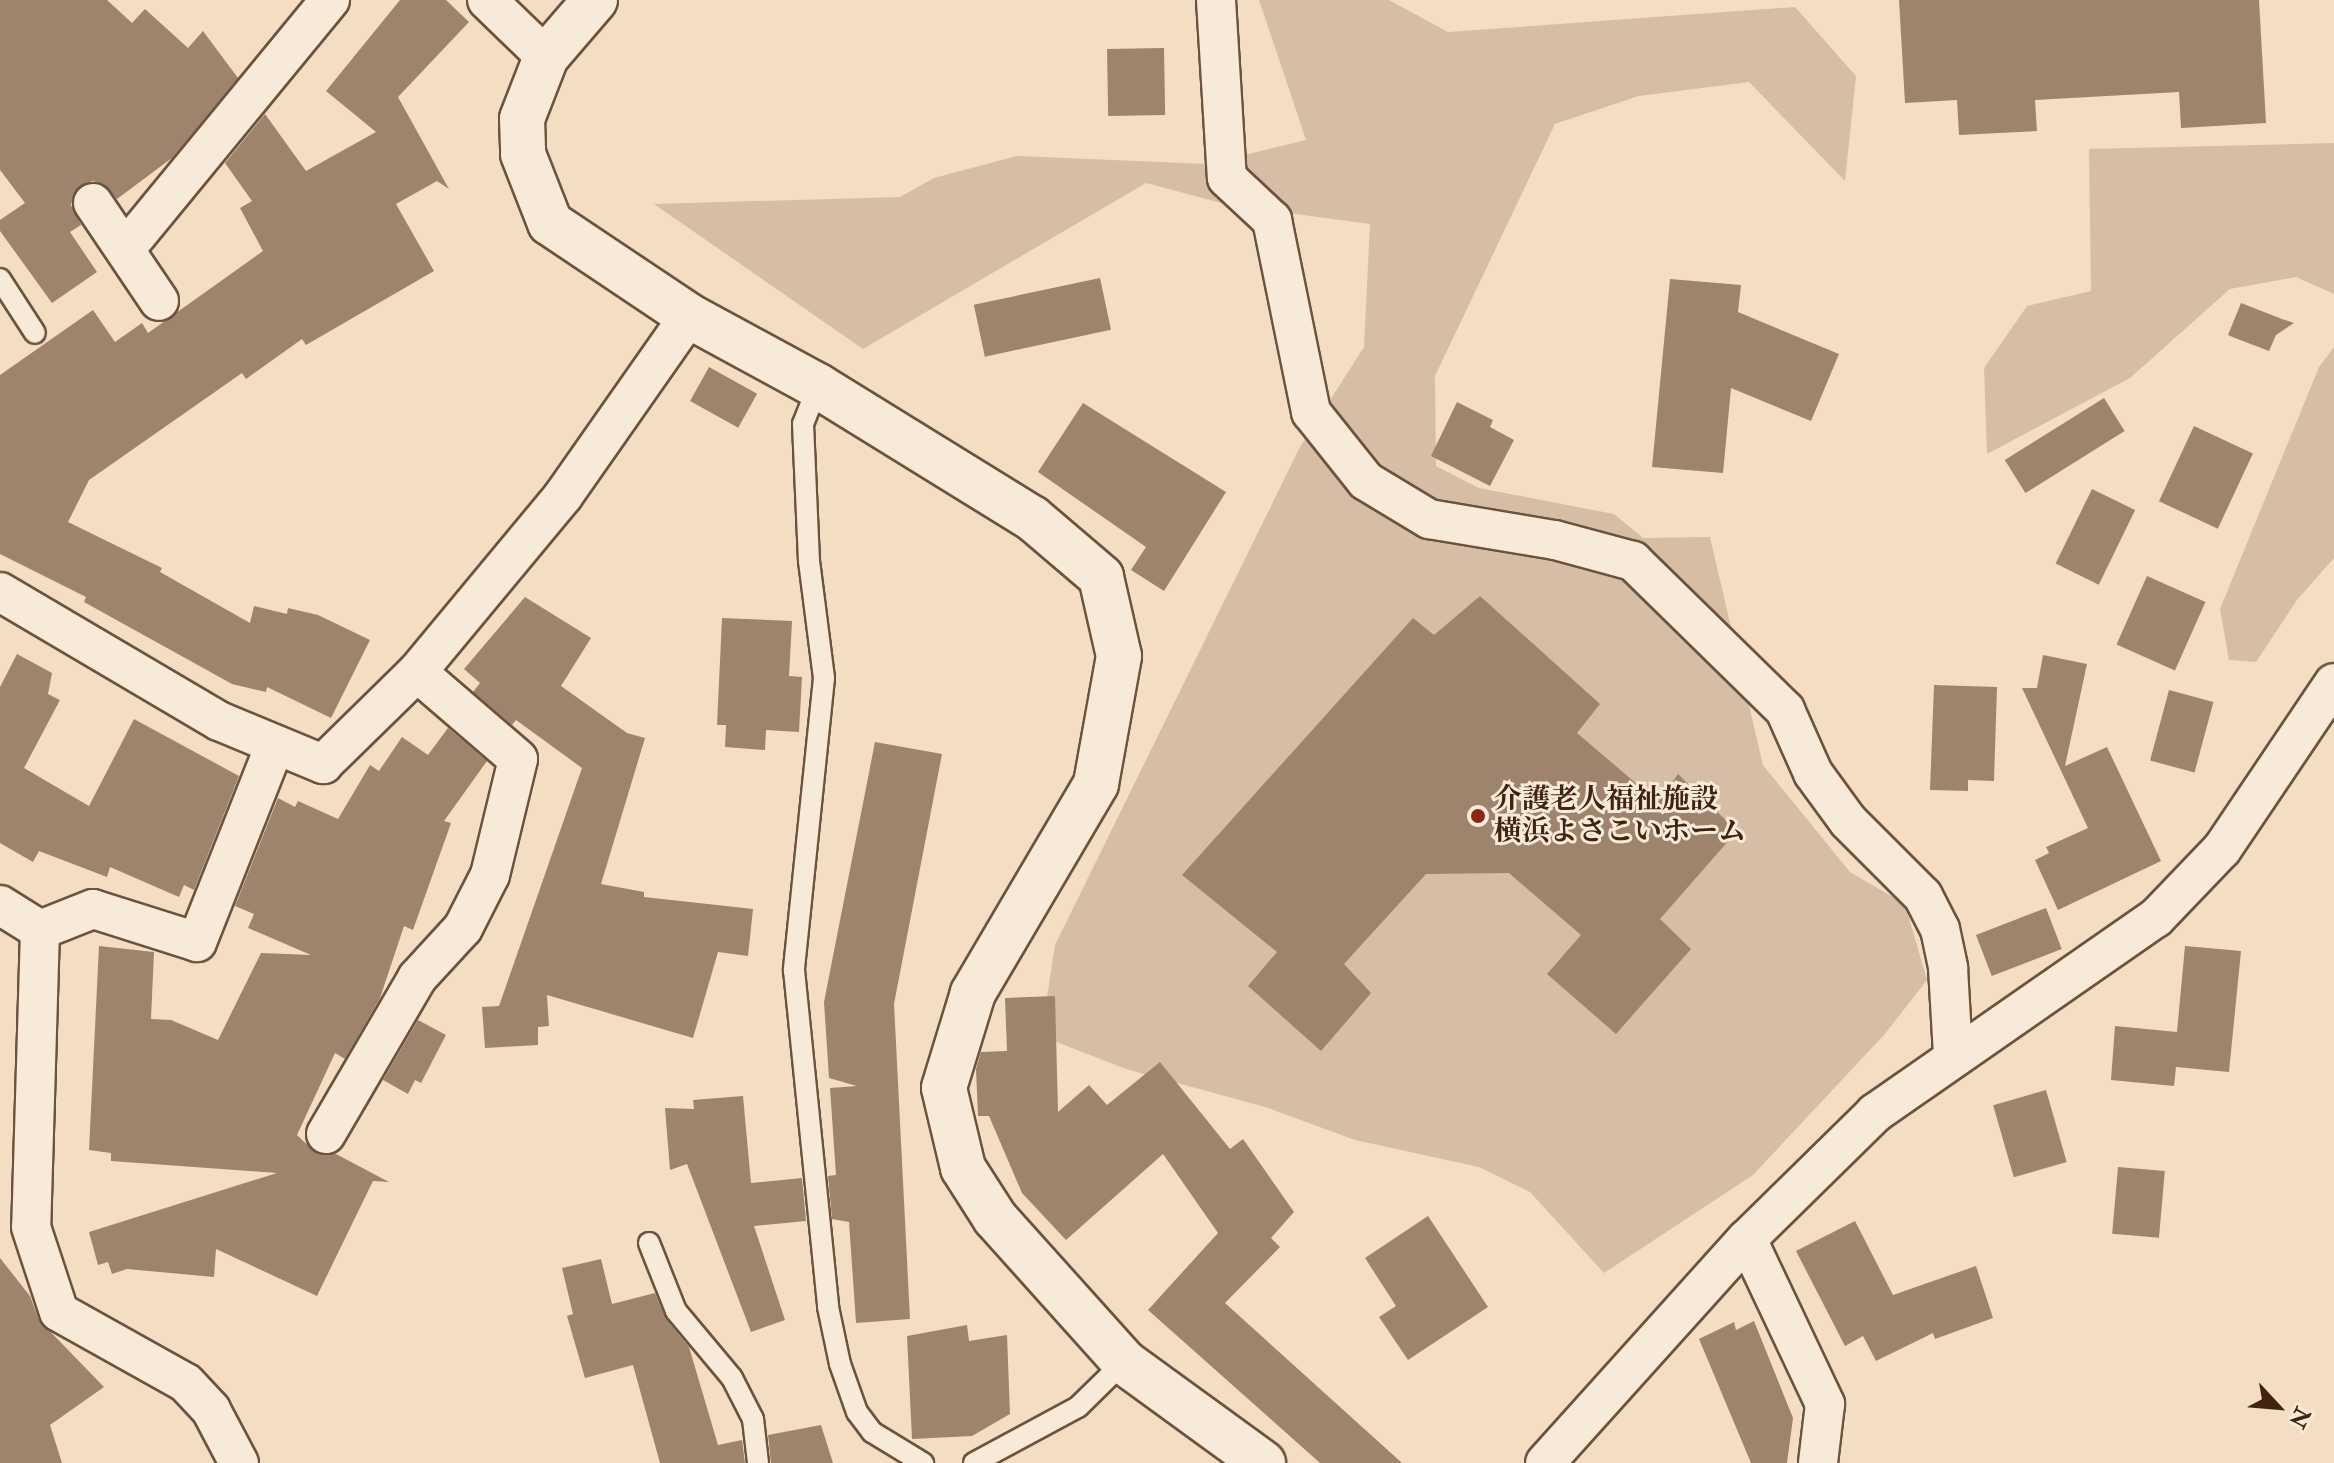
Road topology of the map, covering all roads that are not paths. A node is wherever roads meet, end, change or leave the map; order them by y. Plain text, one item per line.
1 (330, 0) edge
2 (487, 0) edge
3 (595, 0) edge
4 (1216, 0) edge
5 (546, 57) junction
6 (93, 203) dead end
7 (127, 247) junction
8 (0, 279) edge
9 (159, 301) dead end
10 (689, 316) junction
11 (35, 333) dead end
12 (818, 386) junction
13 (0, 592) edge
14 (417, 672) junction
15 (2334, 683) edge
16 (275, 745) junction
17 (0, 905) edge
18 (40, 930) junction
19 (1953, 1055) junction
20 (326, 1134) dead end
21 (1747, 1239) junction
22 (649, 1243) dead end
23 (1124, 1362) junction
24 (239, 1463) edge
25 (758, 1463) edge
26 (923, 1463) edge
27 (974, 1463) edge
28 (1263, 1463) edge
29 (1545, 1463) edge
30 (1818, 1463) edge

1 - 7 street
2 - 5 street
3 - 5 street
4 - 19 street
5 - 10 street
6 - 7 street
7 - 9 street
8 - 11 lane
10 - 12 street
10 - 14 street
12 - 23 street
12 - 26 lane
13 - 16 street
14 - 16 street
14 - 20 street
15 - 19 street
16 - 18 street
17 - 18 street
18 - 24 street
19 - 21 street
21 - 29 street
21 - 30 street
22 - 25 lane
23 - 27 lane
23 - 28 street

